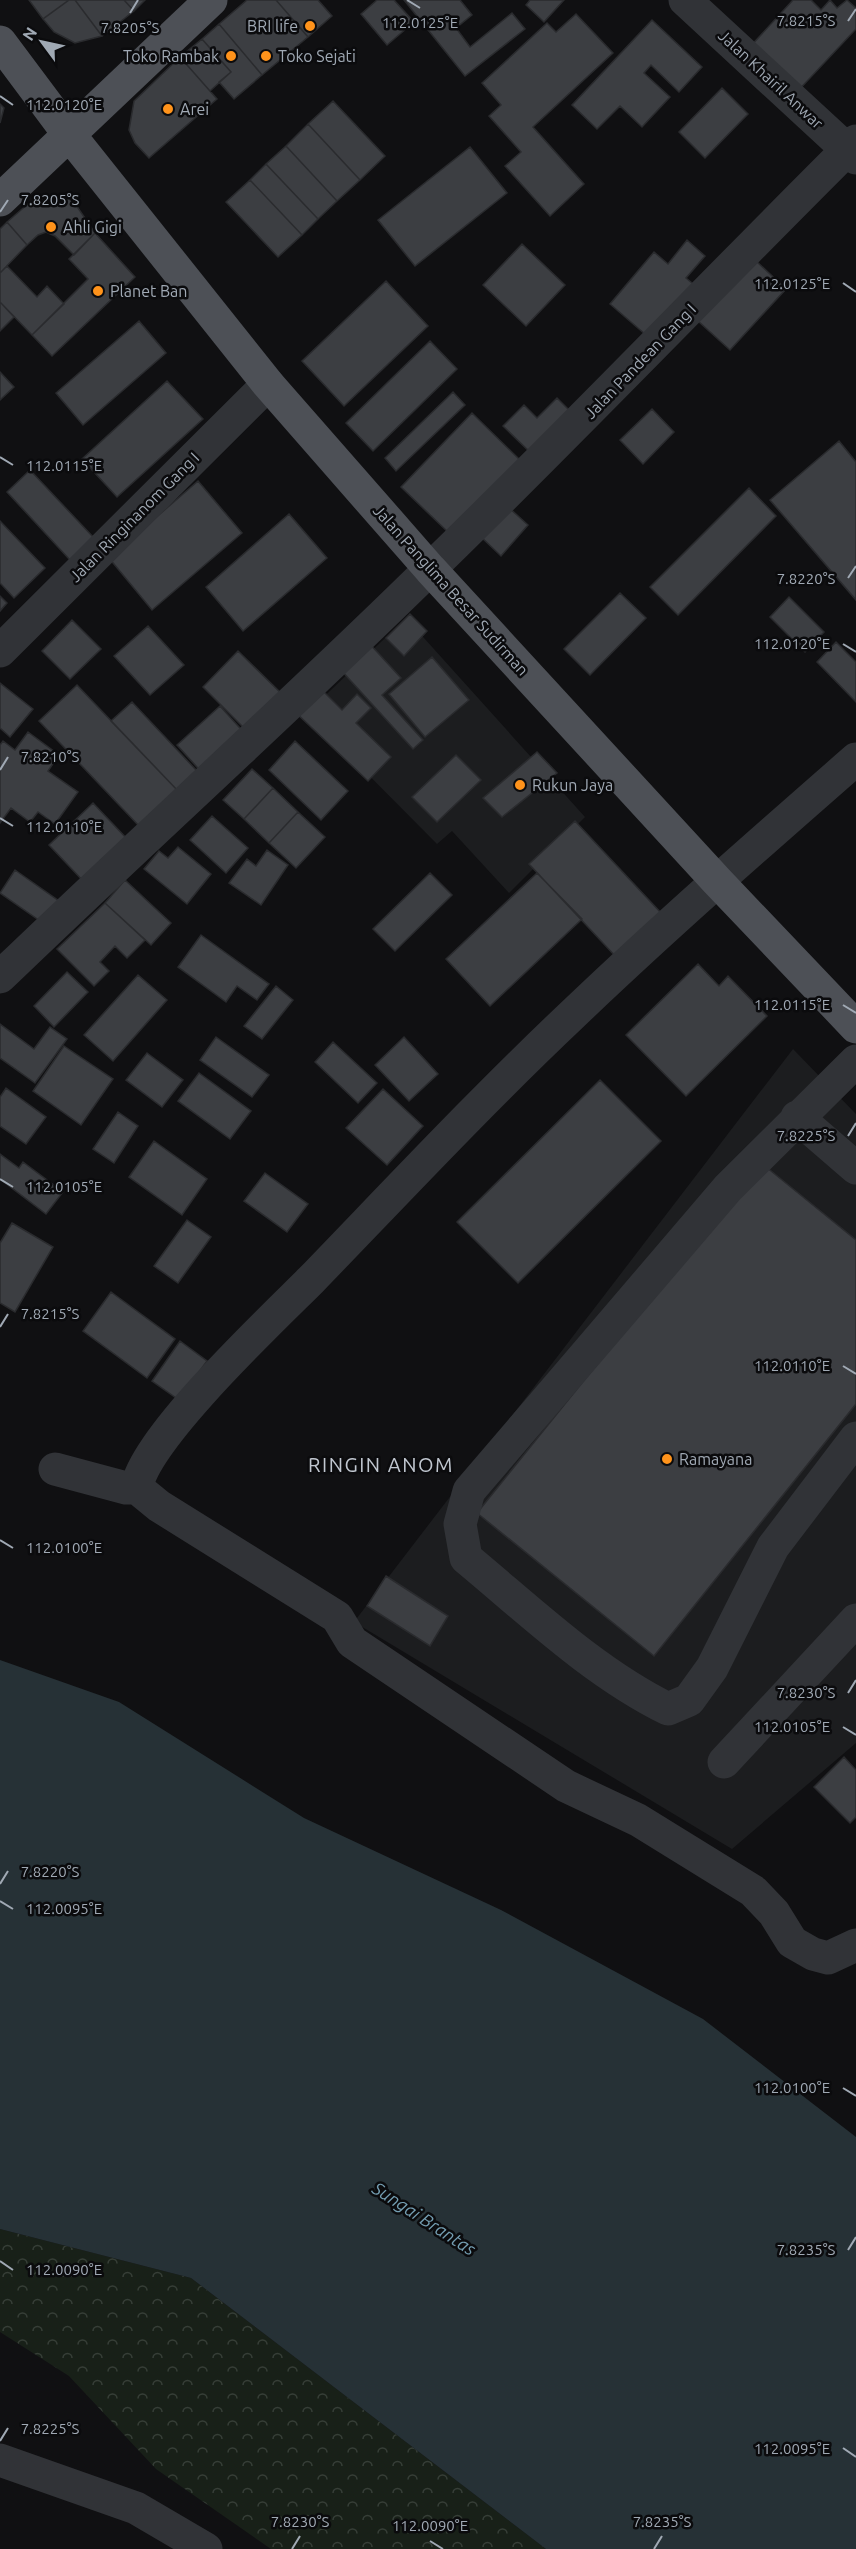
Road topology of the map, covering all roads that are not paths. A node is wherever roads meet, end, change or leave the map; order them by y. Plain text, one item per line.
1 (212, 0) edge
2 (686, 0) edge
3 (0, 42) edge
4 (68, 133) junction
5 (853, 149) edge
6 (0, 200) edge
7 (268, 384) junction
8 (430, 569) junction
9 (0, 651) edge
10 (856, 759) edge
11 (717, 881) junction
12 (0, 977) edge
13 (856, 1028) edge
14 (856, 1061) edge
15 (797, 1117) junction
16 (856, 1168) edge
17 (856, 1438) edge
18 (55, 1469) dead end
19 (138, 1488) junction
20 (856, 1620) edge
21 (724, 1762) dead end
22 (856, 1945) edge
23 (0, 2460) edge
24 (206, 2549) edge

1 - 4 main road
2 - 5 street, Jalan Khairil Anwar
3 - 4 main road, Jalan Panglima Besar Sudirman
4 - 6 main road
4 - 7 main road, Jalan Panglima Besar Sudirman
5 - 8 street, Jalan Pandean Gang I
7 - 8 main road, Jalan Panglima Besar Sudirman
7 - 9 street, Jalan Ringinanom Gang I
8 - 11 main road, Jalan Panglima Besar Sudirman
8 - 12 street, Jalan Pandean Gang I
10 - 11 street
11 - 13 main road, Jalan Panglima Besar Sudirman
11 - 19 street
14 - 15 street
15 - 16 street
15 - 17 street
18 - 19 street
19 - 22 street
20 - 21 street
23 - 24 street

